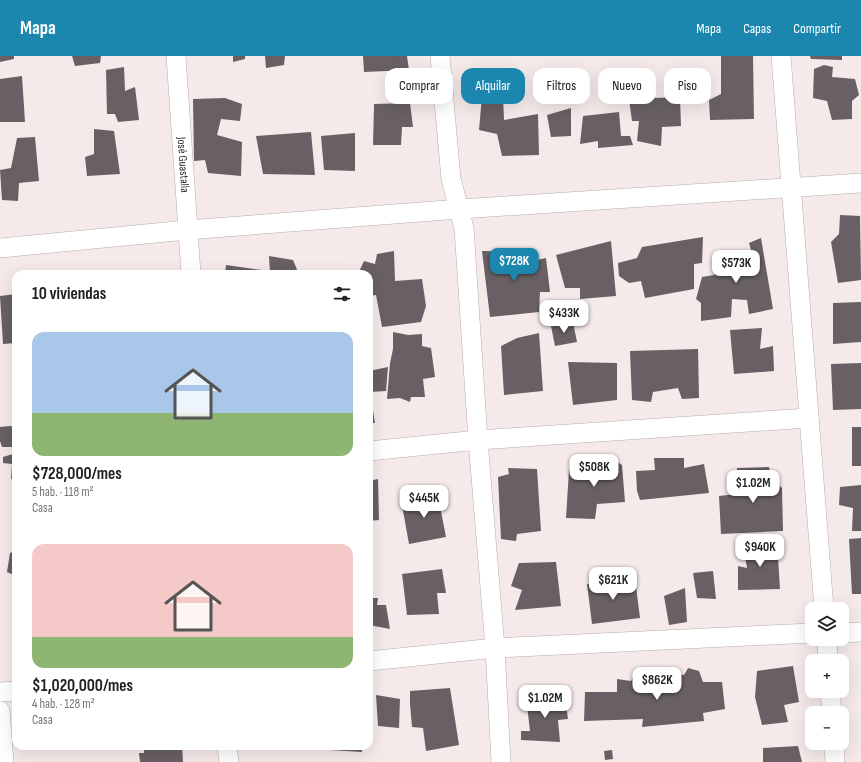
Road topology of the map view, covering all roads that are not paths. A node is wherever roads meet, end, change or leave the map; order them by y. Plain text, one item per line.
1 (176, 56) edge
2 (440, 56) edge
3 (781, 56) edge
4 (861, 183) edge
5 (791, 188) junction
6 (460, 209) junction
7 (187, 230) junction
8 (0, 248) edge
9 (191, 270) edge
10 (809, 418) junction
11 (478, 440) junction
12 (373, 451) edge
13 (823, 602) edge
14 (861, 632) edge
15 (805, 633) edge
16 (849, 633) edge
17 (495, 648) junction
18 (373, 661) edge
19 (12, 691) edge
20 (0, 692) edge
21 (0, 711) edge
22 (227, 750) edge
23 (835, 750) edge
24 (4, 762) edge
25 (228, 762) edge
26 (502, 762) edge
27 (836, 762) edge

1 - 7 street, José Guastalla
2 - 6 street
3 - 5 street
4 - 5 street
5 - 6 street
5 - 10 street
6 - 7 street
6 - 11 street
7 - 8 street
7 - 9 street, José Guastalla
10 - 11 street
10 - 13 street
11 - 12 street
11 - 17 street
14 - 16 street
15 - 17 street
17 - 18 street
17 - 26 street
19 - 20 street
21 - 24 street
22 - 25 street
23 - 27 street

